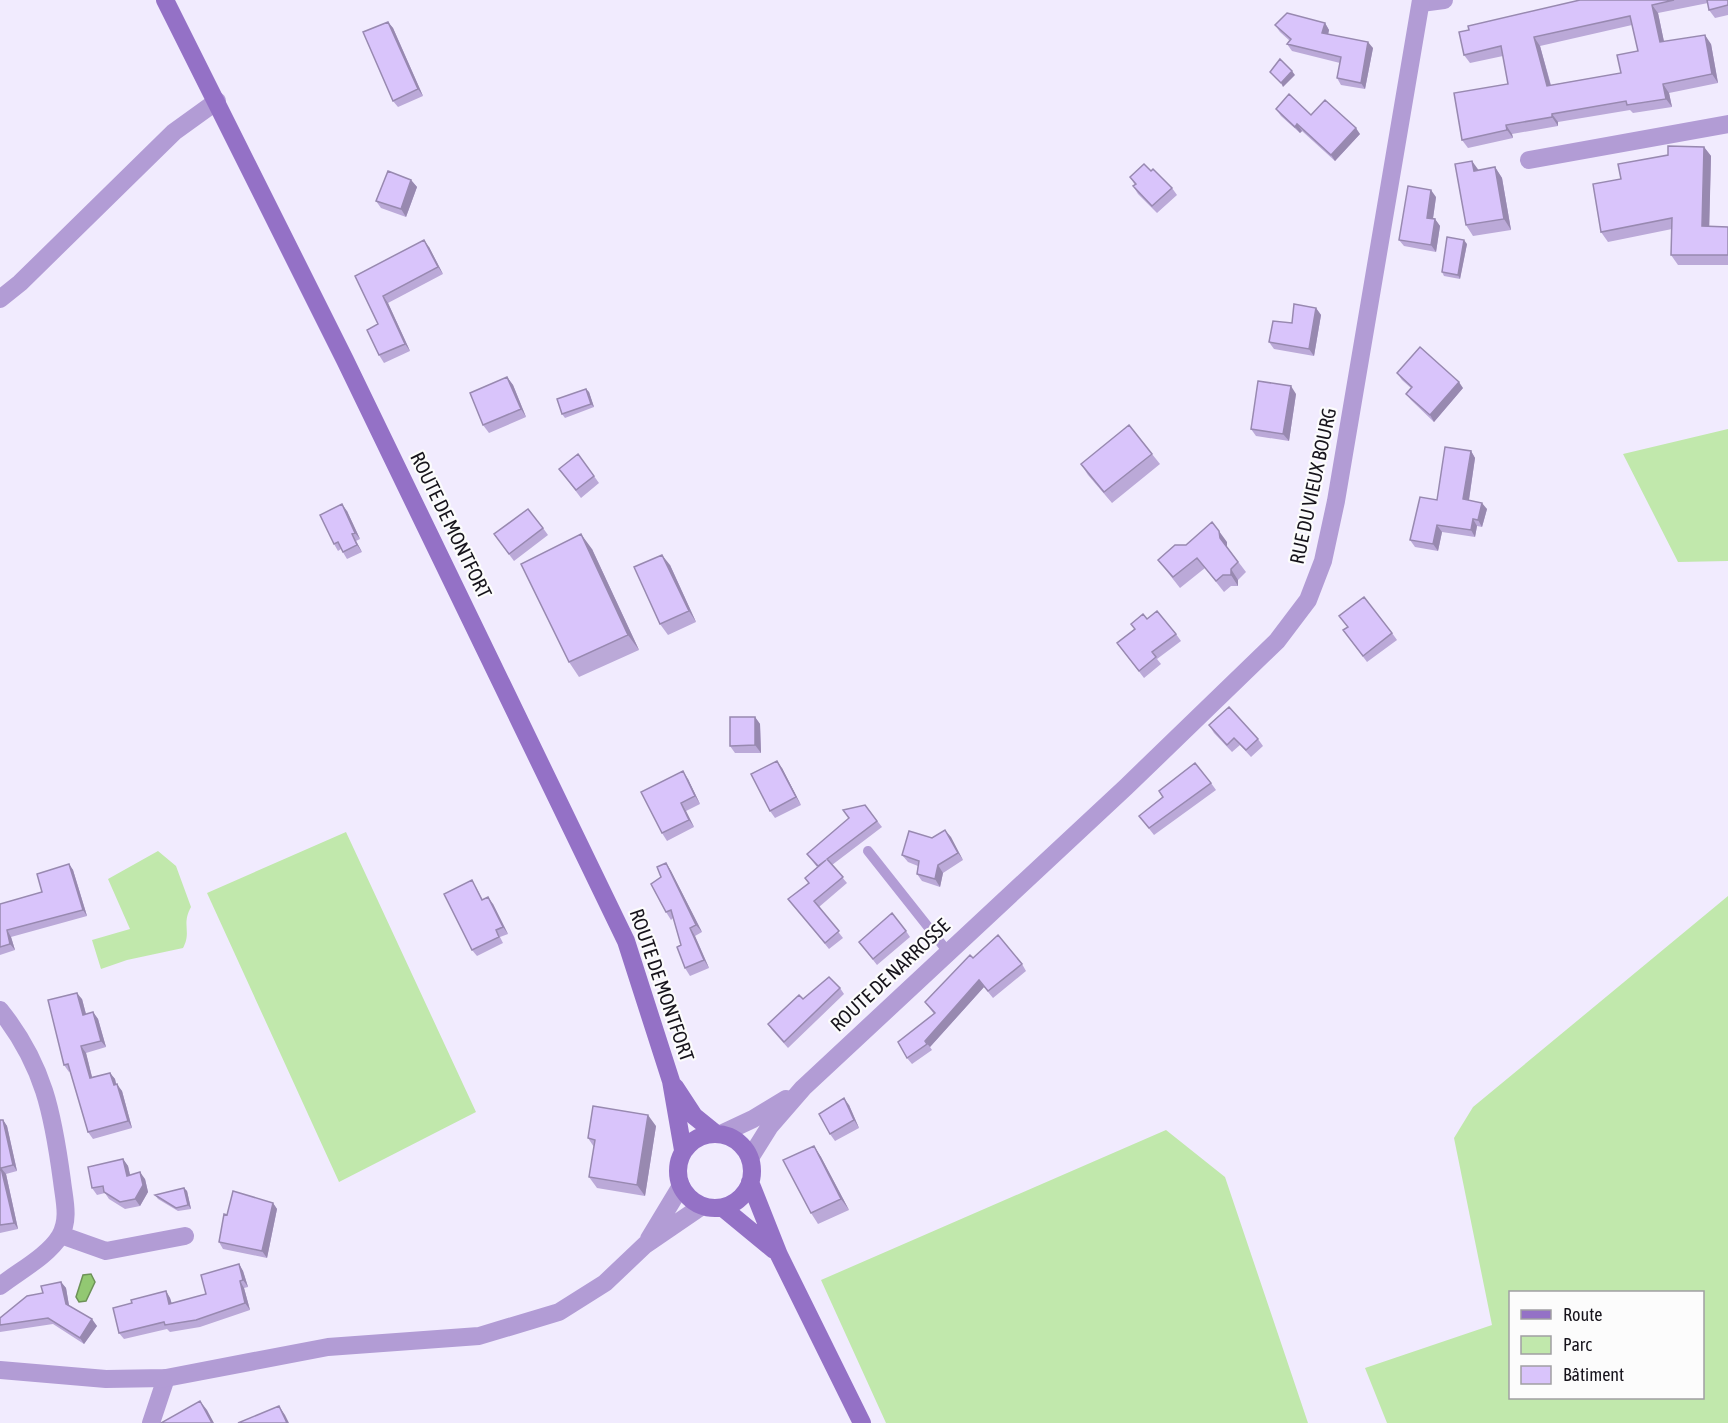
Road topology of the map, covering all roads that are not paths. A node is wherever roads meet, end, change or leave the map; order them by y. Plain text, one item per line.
1 (165, 0) edge
2 (1444, 0) edge
3 (1421, 2) edge
4 (217, 101) junction
5 (1728, 124) edge
6 (1529, 160) dead end
7 (0, 299) edge
8 (868, 851) dead end
9 (1009, 895) joint
10 (948, 952) junction
11 (0, 1010) edge
12 (671, 1081) junction
13 (802, 1089) junction
14 (718, 1133) junction
15 (683, 1150) junction
16 (750, 1158) junction
17 (750, 1182) junction
18 (681, 1186) junction
19 (702, 1206) junction
20 (723, 1208) junction
21 (61, 1235) junction
22 (185, 1236) dead end
23 (645, 1245) junction
24 (779, 1255) junction
25 (0, 1286) edge
26 (0, 1370) edge
27 (166, 1378) junction
28 (152, 1423) edge
29 (862, 1423) edge

1 - 4 main road, ROUTE DE MONTFORT
2 - 3 street
3 - 9 street, RUE DU VIEUX BOURG
4 - 7 street
4 - 12 main road, ROUTE DE MONTFORT
5 - 6 street
8 - 10 lane
9 - 10 street, ROUTE DE NARROSSE
10 - 13 street, ROUTE DE NARROSSE
11 - 21 street
12 - 14 main road, ROUTE DE MONTFORT
12 - 15 main road, ROUTE DE MONTFORT
13 - 14 street, ROUTE DE NARROSSE
13 - 16 street, ROUTE DE NARROSSE
14 - 15 main road
14 - 16 main road
15 - 18 main road
16 - 17 main road
17 - 20 main road
17 - 24 main road
18 - 19 main road
18 - 23 street
19 - 20 main road
19 - 23 street
20 - 24 main road
21 - 22 street
21 - 25 street
23 - 27 street
24 - 29 main road
26 - 27 street
27 - 28 street

